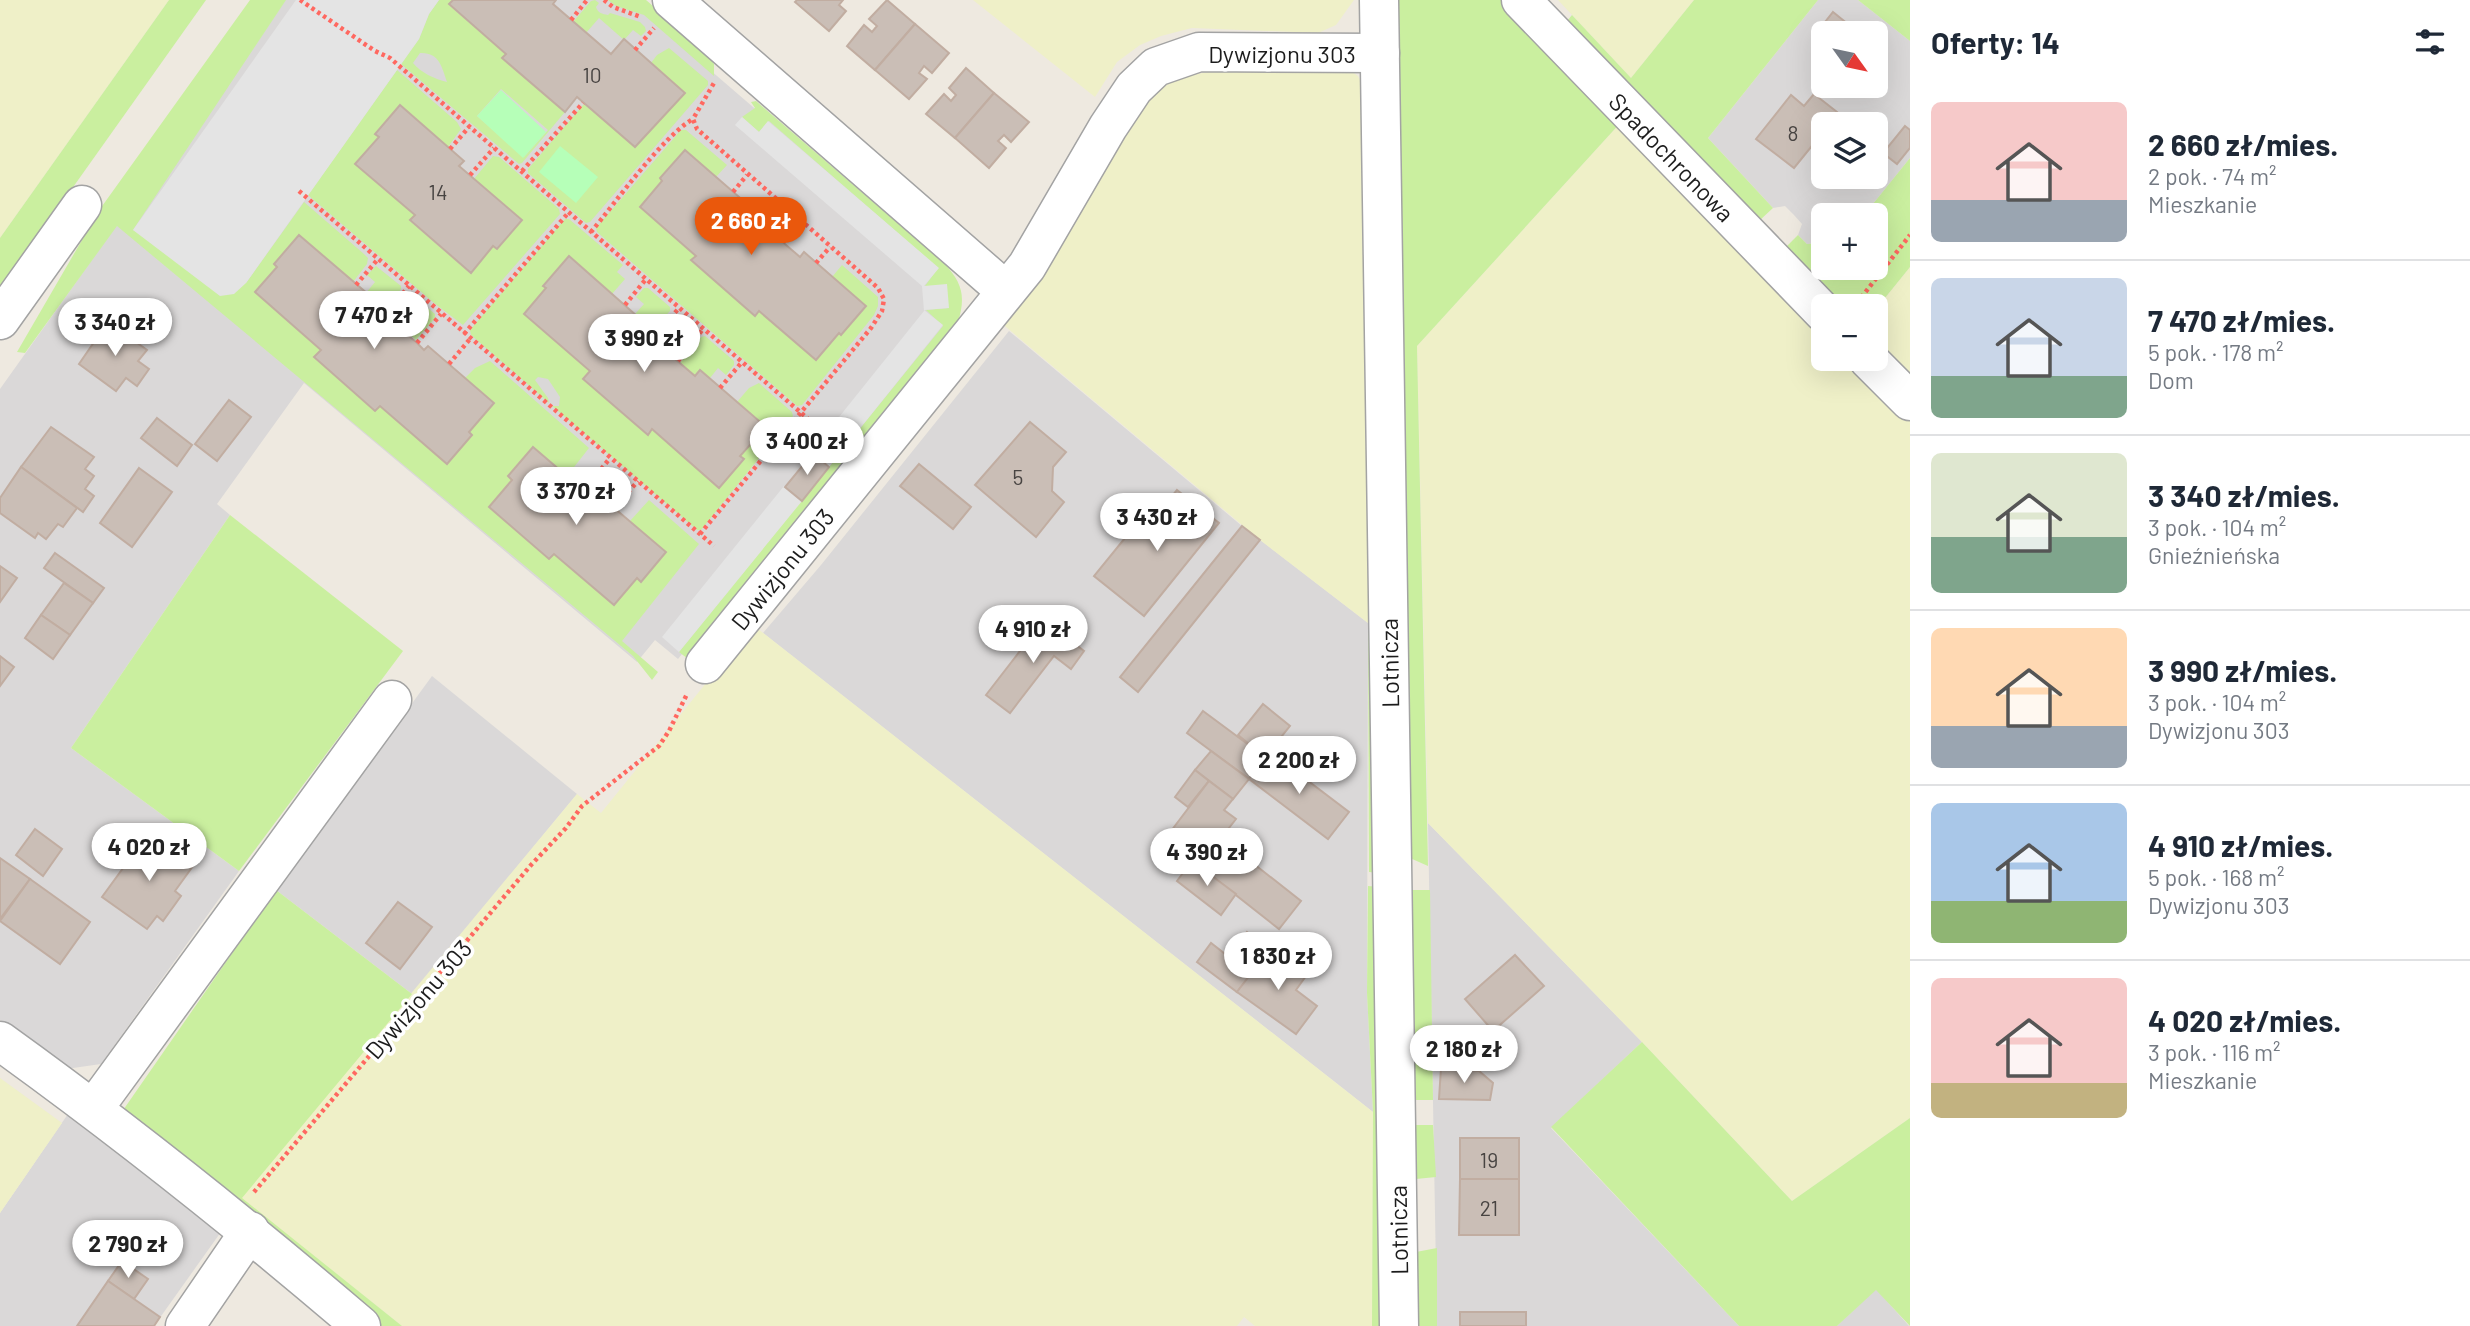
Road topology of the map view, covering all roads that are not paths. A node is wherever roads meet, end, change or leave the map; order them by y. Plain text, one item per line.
1 (1380, 0) edge
2 (1521, 0) edge
3 (664, 21) edge
4 (1380, 52) junction
5 (82, 205) dead end
6 (1006, 291) junction
7 (1811, 300) edge
8 (0, 320) edge
9 (1880, 371) edge
10 (1910, 401) edge
11 (705, 664) road end
12 (392, 700) dead end
13 (0, 1041) edge
14 (93, 1108) junction
15 (242, 1225) junction
16 (186, 1326) edge
17 (361, 1326) edge
18 (1399, 1326) edge

1 - 4 street, Lotnicza
2 - 7 street, Spadochronowa
3 - 6 street
4 - 6 street, Dywizjonu 303
4 - 18 street, Lotnicza
5 - 8 street
6 - 11 street, Dywizjonu 303
9 - 10 street
12 - 14 street
13 - 14 street
14 - 15 street
15 - 16 street
15 - 17 street

